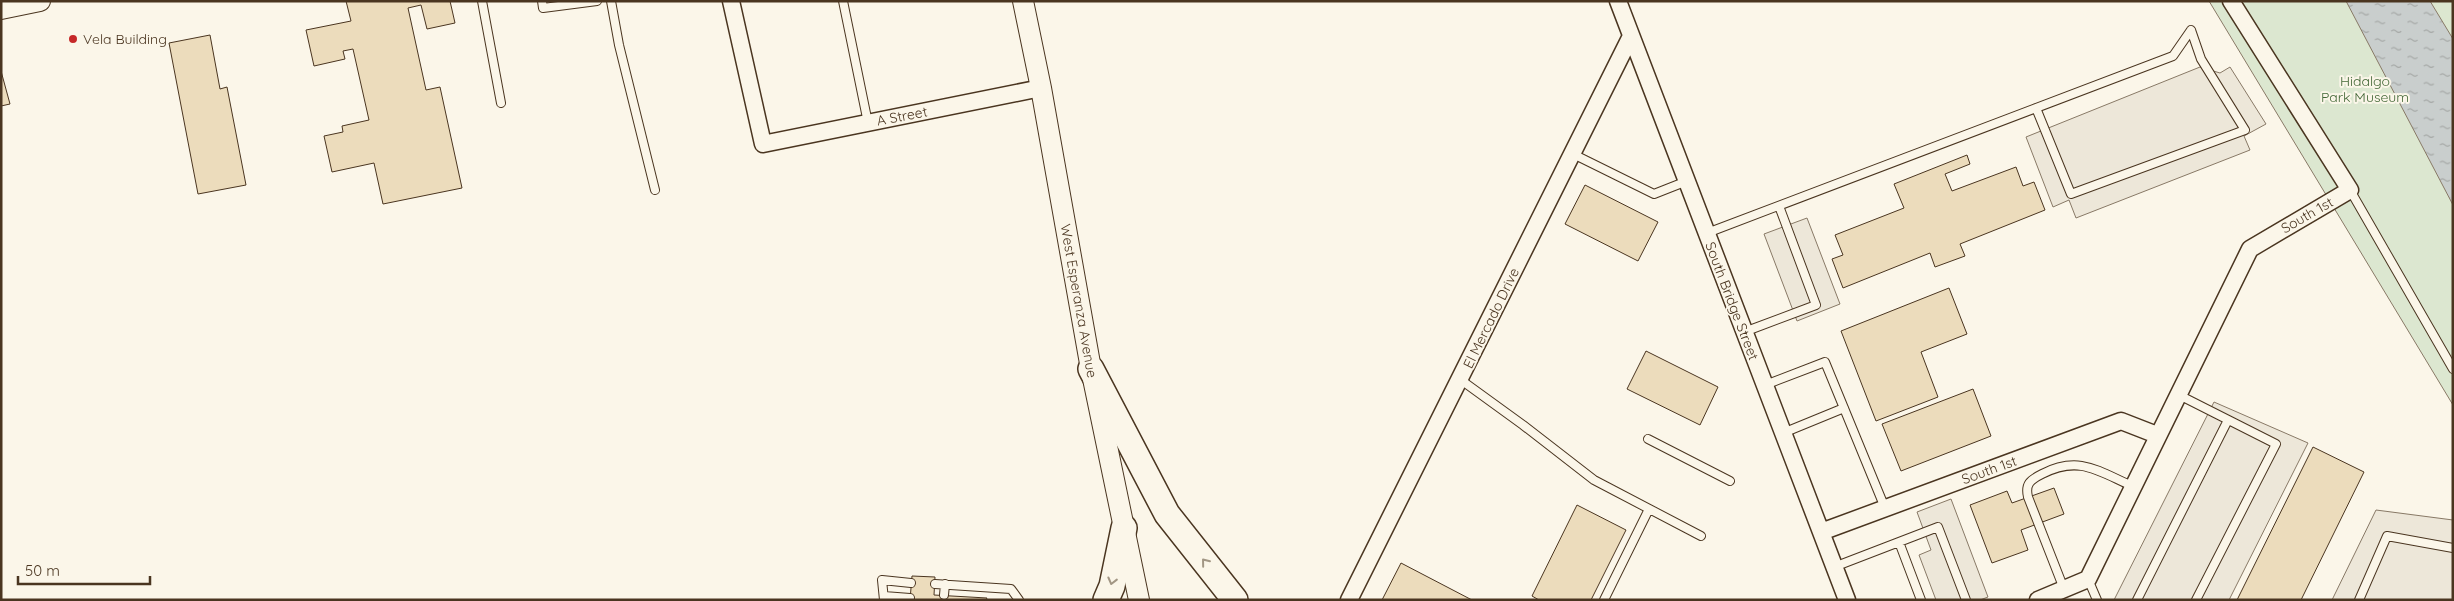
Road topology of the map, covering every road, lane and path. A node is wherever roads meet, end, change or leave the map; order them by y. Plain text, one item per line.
1 (40, 1) edge
2 (482, 1) edge
3 (542, 1) edge
4 (596, 1) edge
5 (611, 1) edge
6 (731, 1) edge
7 (843, 1) edge
8 (1022, 1) edge
9 (1618, 1) edge
10 (2231, 1) edge
11 (1, 9) edge
12 (1631, 36) junction
13 (1041, 88) junction
14 (501, 102) dead end
15 (2036, 108) junction
16 (868, 123) junction
17 (1573, 154) junction
18 (1687, 181) junction
19 (655, 190) dead end
20 (2350, 190) junction
21 (1779, 206) junction
22 (1707, 234) junction
23 (1744, 332) junction
24 (1091, 369) junction
25 (2453, 369) edge
26 (1461, 380) junction
27 (1764, 384) junction
28 (2178, 394) junction
29 (1844, 408) junction
30 (2228, 420) junction
31 (1783, 433) junction
32 (2157, 435) junction
33 (1648, 439) dead end
34 (1730, 481) dead end
35 (2132, 486) junction
36 (1885, 508) junction
37 (1650, 509) junction
38 (1124, 528) junction
39 (1821, 532) junction
40 (1700, 536) dead end
41 (1898, 542) junction
42 (2453, 548) edge
43 (1834, 567) junction
44 (2088, 579) junction
45 (911, 583) dead end
46 (935, 584) dead end
47 (946, 584) junction
48 (2064, 589) junction
49 (944, 595) dead end
50 (884, 598) edge
51 (910, 598) dead end
52 (1018, 600) edge
53 (1106, 600) edge
54 (1139, 600) edge
55 (1235, 600) edge
56 (1350, 600) edge
57 (1604, 600) edge
58 (1847, 600) edge
59 (1921, 600) edge
60 (1966, 600) edge
61 (2038, 600) edge
62 (2097, 600) edge
63 (2137, 600) edge
64 (2196, 600) edge
65 (2359, 600) edge

1 - 11 street
2 - 14 lane
3 - 4 lane
5 - 19 lane
6 - 16 street, A Street
7 - 16 lane
8 - 13 street, West Esperanza Avenue
9 - 12 street, South Bridge Street
10 - 20 street
12 - 17 street, El Mercado Drive
12 - 18 street, South Bridge Street
13 - 16 street, A Street
13 - 24 street, West Esperanza Avenue
15 - 15 lane
15 - 21 lane
17 - 18 lane
17 - 26 street, El Mercado Drive
18 - 22 street, South Bridge Street
20 - 25 lane
20 - 28 street, South 1st
21 - 22 lane
21 - 23 lane
22 - 23 street, South Bridge Street
23 - 27 street, South Bridge Street
24 - 38 street, West Esperanza Avenue
55 -> 24 main road
26 - 37 lane
26 - 56 street, El Mercado Drive
27 - 29 lane
27 - 31 street, South Bridge Street
28 - 30 lane
28 - 32 street, South 1st
29 - 31 lane
29 - 36 lane
30 - 63 lane
30 - 64 lane
31 - 39 street, South Bridge Street
32 - 35 street, South 1st
32 - 36 street, South 1st
33 - 34 lane
35 - 44 street, South 1st
35 - 48 lane
36 - 39 street, South 1st
37 - 40 lane
37 - 57 lane
38 -> 53 main road
38 - 54 street, West Esperanza Avenue
39 - 43 street, South Bridge Street
41 - 43 lane
41 - 59 lane
41 - 60 lane
42 - 65 lane
43 - 58 street, South Bridge Street
44 - 48 street
44 - 62 lane
45 - 50 lane
46 - 47 lane
47 - 49 lane
47 - 52 lane
48 - 61 street
50 - 51 lane

